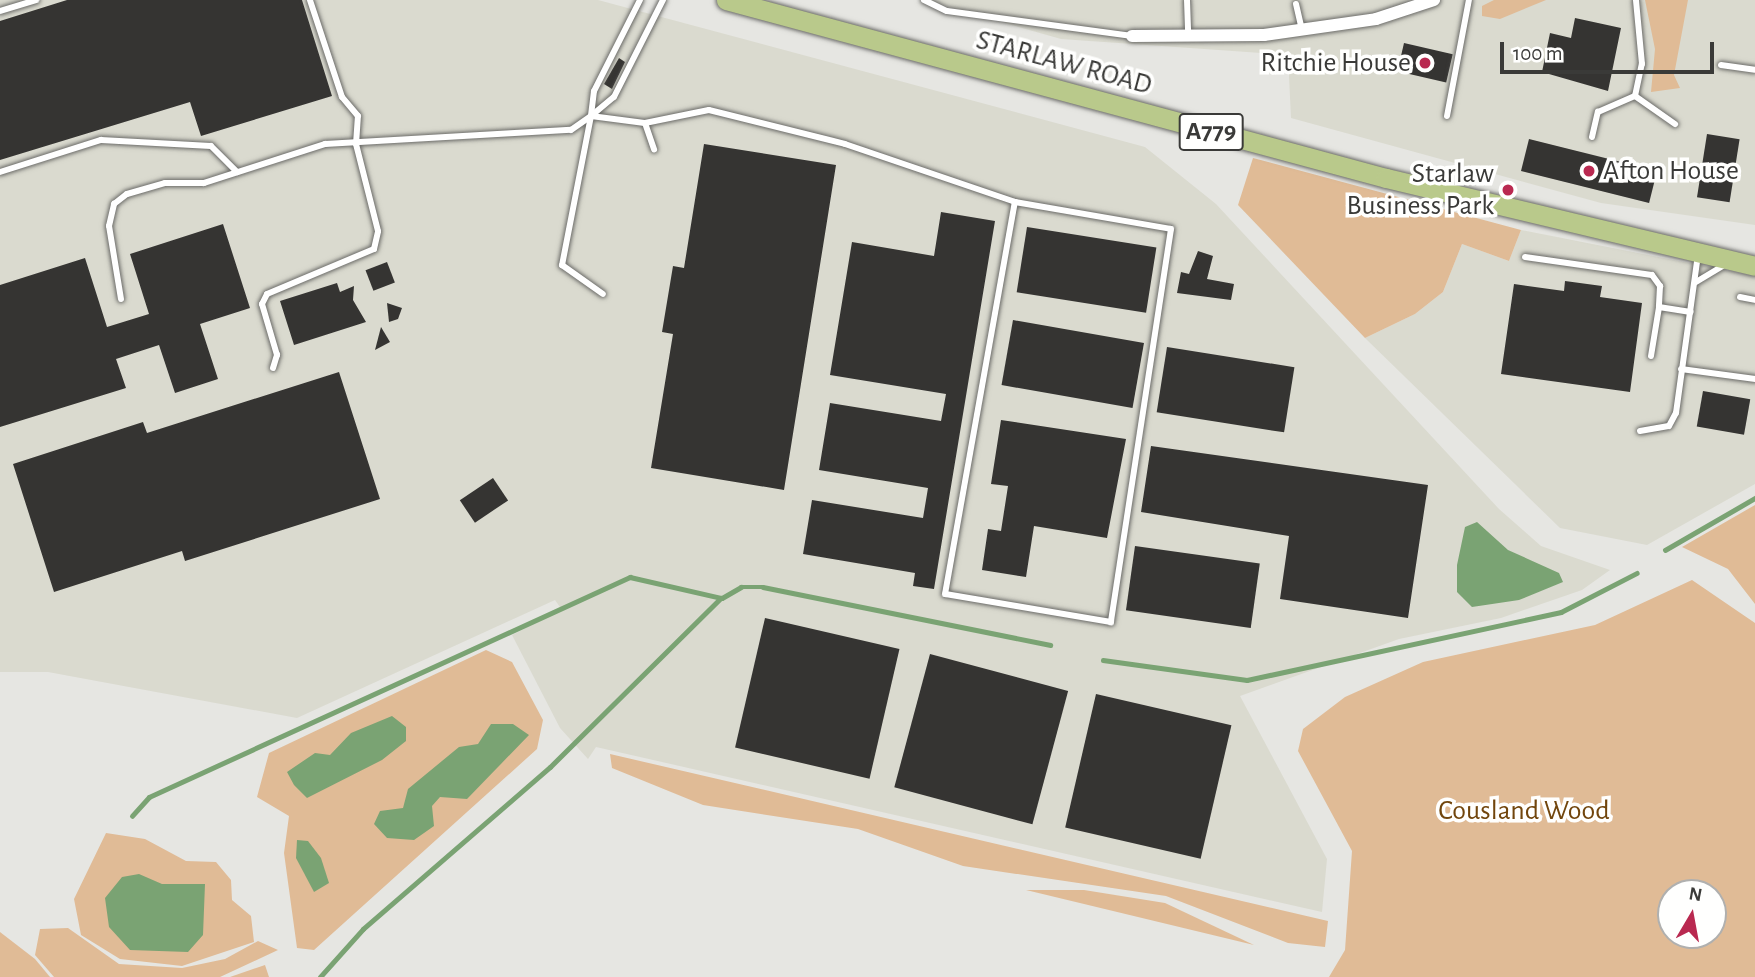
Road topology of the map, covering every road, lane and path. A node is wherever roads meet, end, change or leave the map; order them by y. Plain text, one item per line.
1 (36, 0) edge
2 (310, 0) edge
3 (640, 0) edge
4 (663, 0) edge
5 (726, 0) edge
6 (924, 0) edge
7 (1187, 0) edge
8 (1434, 0) edge
9 (1469, 0) edge
10 (1636, 0) edge
11 (1296, 4) dead end
12 (0, 11) edge
13 (1302, 30) junction
14 (1132, 36) joint
15 (1188, 39) junction
16 (1721, 65) dead end
17 (1755, 70) edge
18 (1634, 96) junction
19 (591, 116) junction
20 (1447, 116) dead end
21 (645, 123) junction
22 (1675, 124) dead end
23 (1591, 137) dead end
24 (356, 144) junction
25 (654, 149) dead end
26 (0, 172) edge
27 (237, 172) junction
28 (1015, 202) junction
29 (1698, 255) junction
30 (1525, 257) dead end
31 (1751, 266) edge
32 (1696, 282) junction
33 (603, 295) dead end
34 (1740, 297) dead end
35 (121, 299) dead end
36 (1755, 300) edge
37 (1659, 307) junction
38 (1691, 312) junction
39 (1651, 356) dead end
40 (273, 368) dead end
41 (1681, 369) junction
42 (1755, 379) edge
43 (1640, 431) dead end

1 - 12 lane
2 - 24 lane
3 - 19 lane
4 - 19 lane
5 - 29 main road, STARLAW ROAD / A779
6 - 14 lane
7 - 15 lane
8 - 13 street
9 - 20 lane
10 - 18 lane
11 - 13 lane
13 - 15 street
14 - 15 street
16 - 17 lane
18 - 22 lane
18 - 23 lane
19 - 21 lane
19 - 24 lane
19 - 33 lane
21 - 25 lane
21 - 28 lane
24 - 27 lane
24 - 40 lane
26 - 27 lane
27 - 35 lane
28 - 28 lane
29 - 31 main road, STARLAW ROAD / A779
29 - 32 lane
30 - 37 lane
31 - 32 lane
32 - 38 lane
34 - 36 lane
37 - 38 lane
37 - 39 lane
38 - 41 lane
41 - 42 lane
41 - 43 lane

